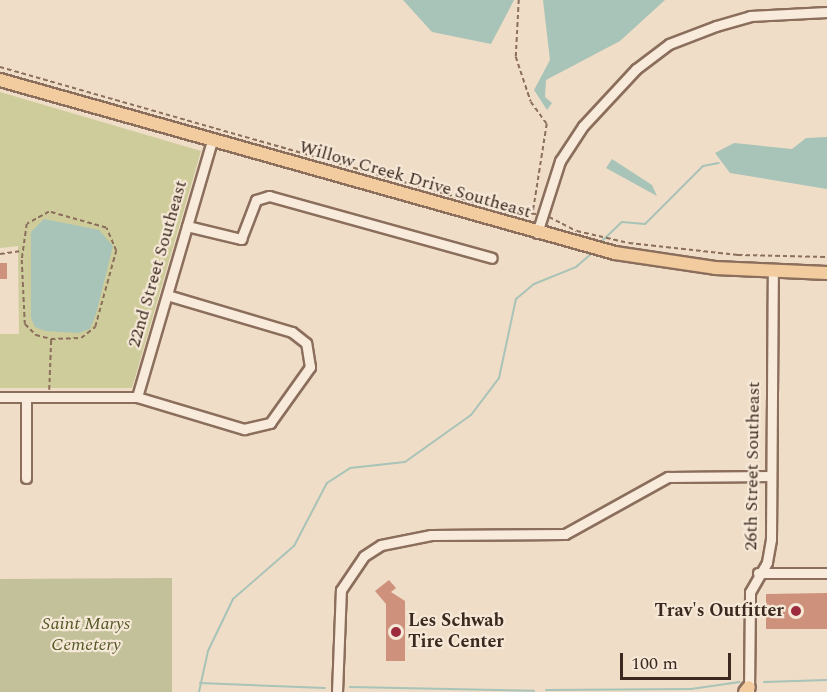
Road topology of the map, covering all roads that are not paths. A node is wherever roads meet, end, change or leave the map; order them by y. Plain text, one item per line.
1 (827, 12) edge
2 (0, 80) edge
3 (212, 141) junction
4 (187, 226) junction
5 (537, 233) junction
6 (492, 258) dead end
7 (773, 272) junction
8 (827, 273) edge
9 (167, 295) junction
10 (0, 397) edge
11 (26, 397) junction
12 (137, 397) junction
13 (771, 476) junction
14 (26, 478) dead end
15 (758, 573) junction
16 (827, 573) edge
17 (748, 690) edge
18 (337, 692) edge

1 - 5 street
2 - 3 main road, Willow Creek Drive Southeast
3 - 4 street, 22nd Street Southeast
3 - 5 main road, Willow Creek Drive Southeast
4 - 6 street
4 - 9 street, 22nd Street Southeast
5 - 7 main road, Willow Creek Drive Southeast
7 - 8 main road, Willow Creek Drive Southeast
7 - 13 street, 26th Street Southeast
9 - 12 street, 22nd Street Southeast
9 - 12 street
10 - 11 street
11 - 12 street
11 - 14 street
13 - 15 street, 26th Street Southeast
13 - 18 street
15 - 16 street
15 - 17 street, 26th Street Southeast

